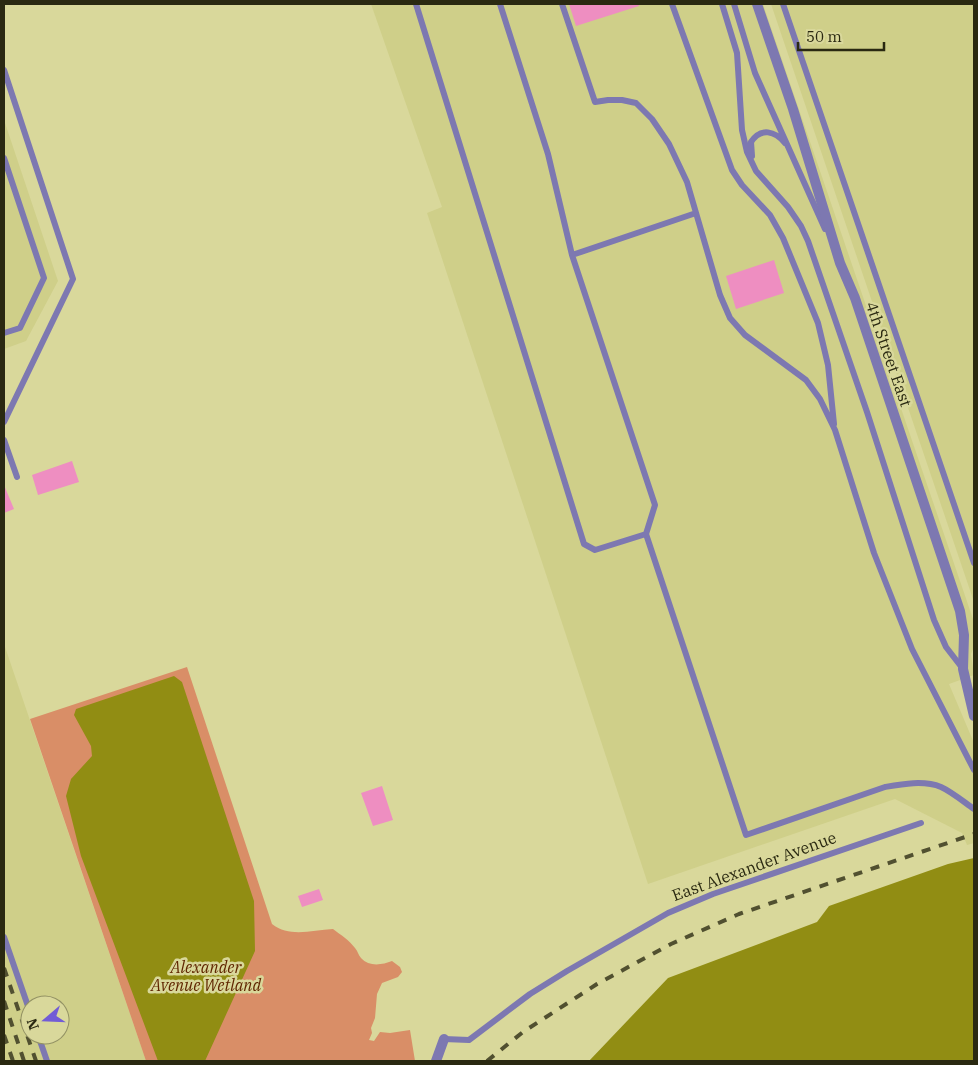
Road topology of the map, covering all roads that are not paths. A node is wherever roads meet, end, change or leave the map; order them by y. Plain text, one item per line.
1 (416, 4) edge
2 (500, 4) edge
3 (562, 4) edge
4 (672, 4) edge
5 (722, 4) edge
6 (734, 4) edge
7 (758, 4) edge
8 (783, 4) edge
9 (4, 70) edge
10 (791, 150) junction
11 (4, 158) edge
12 (756, 170) junction
13 (696, 213) junction
14 (572, 255) junction
15 (840, 263) junction
16 (4, 333) edge
17 (4, 422) edge
18 (835, 430) junction
19 (4, 440) edge
20 (17, 477) dead end
21 (646, 534) junction
22 (974, 563) edge
23 (963, 669) junction
24 (974, 711) edge
25 (974, 770) edge
26 (974, 809) edge
27 (921, 823) dead end
28 (4, 937) edge
29 (24, 995) edge
30 (444, 1039) joint
31 (41, 1045) edge
32 (47, 1061) edge
33 (436, 1061) edge

1 - 21 lane
2 - 14 lane
3 - 13 lane
4 - 18 lane
5 - 12 lane
6 - 10 lane
7 - 15 street, 4th Street East
8 - 22 lane
9 - 17 lane
10 - 12 lane
10 - 15 lane
11 - 16 lane
12 - 23 lane
13 - 14 lane
13 - 18 lane
14 - 21 lane
15 - 23 street, 4th Street East
18 - 25 lane
19 - 20 lane
21 - 26 lane
23 - 24 street, 4th Street East
27 - 30 lane, East Alexander Avenue
28 - 29 lane
30 - 33 street, East Alexander Avenue
31 - 32 lane

